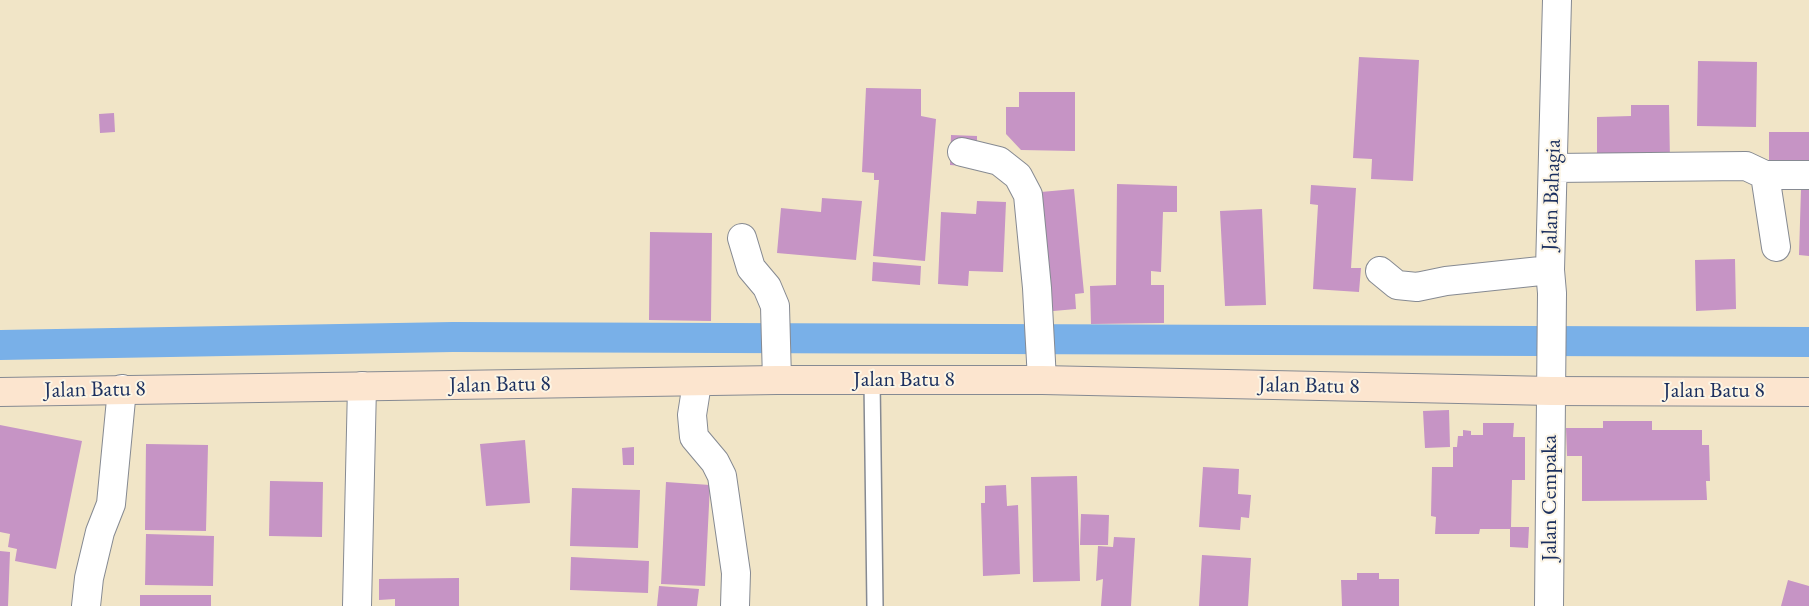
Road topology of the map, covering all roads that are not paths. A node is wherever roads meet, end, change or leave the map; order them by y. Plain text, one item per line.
1 (1558, 0) edge
2 (962, 152) dead end
3 (1552, 168) junction
4 (1765, 175) junction
5 (1809, 175) edge
6 (742, 238) dead end
7 (1776, 247) dead end
8 (1380, 271) dead end
9 (1551, 282) junction
10 (776, 368) junction
11 (872, 380) junction
12 (1042, 380) junction
13 (697, 383) junction
14 (362, 386) junction
15 (122, 389) junction
16 (1551, 391) junction
17 (0, 392) edge
18 (1809, 392) edge
19 (86, 606) edge
20 (357, 606) edge
21 (735, 606) edge
22 (875, 606) edge
23 (1549, 606) edge

1 - 3 street, Jalan Bahagia
2 - 12 street
3 - 4 street
3 - 9 street, Jalan Bahagia
4 - 5 street
4 - 7 street
6 - 10 street
8 - 9 street
9 - 16 street, Jalan Bahagia
10 - 11 street, Jalan Batu 8
10 - 13 street, Jalan Batu 8
11 - 12 street, Jalan Batu 8
11 - 22 lane
12 - 16 street, Jalan Batu 8
13 - 14 street, Jalan Batu 8
13 - 21 street
14 - 15 street, Jalan Batu 8
14 - 20 street
15 - 17 street, Jalan Batu 8
15 - 19 street
16 - 18 street, Jalan Batu 8
16 - 23 street, Jalan Cempaka

